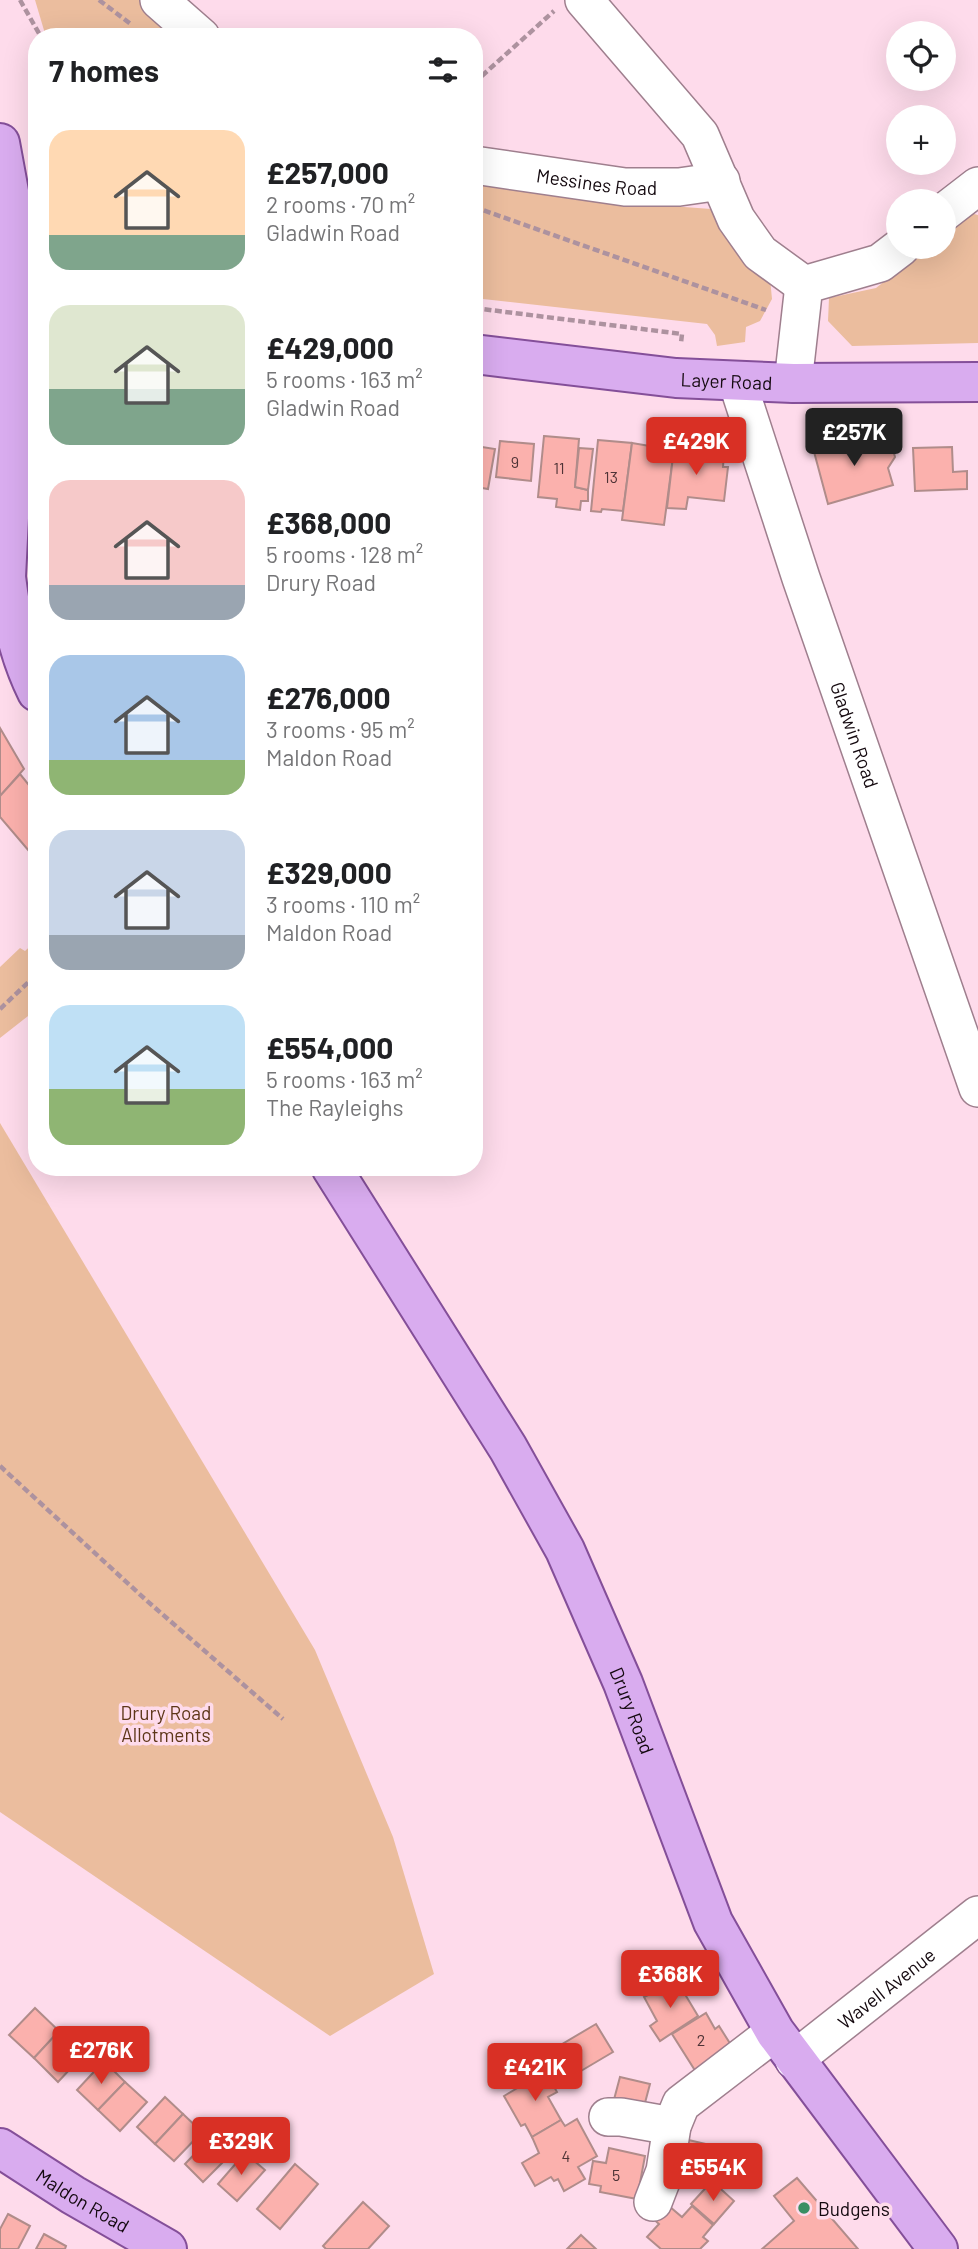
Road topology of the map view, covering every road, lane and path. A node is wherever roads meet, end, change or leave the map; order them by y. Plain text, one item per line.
1 (20, 0) edge
2 (99, 0) edge
3 (159, 0) edge
4 (570, 5) edge
5 (36, 28) edge
6 (137, 28) edge
7 (191, 28) edge
8 (483, 76) edge
9 (0, 143) edge
10 (483, 166) edge
11 (721, 181) junction
12 (978, 186) edge
13 (956, 204) edge
14 (483, 210) edge
15 (886, 258) edge
16 (804, 285) junction
17 (483, 308) edge
18 (766, 310) dead end
19 (28, 322) edge
20 (483, 355) edge
21 (676, 378) junction
22 (737, 381) junction
23 (978, 382) edge
24 (793, 383) junction
25 (5, 619) edge
26 (28, 673) edge
27 (28, 983) edge
28 (0, 1009) edge
29 (978, 1088) edge
30 (337, 1176) edge
31 (0, 1466) edge
32 (283, 1719) dead end
33 (978, 1915) edge
34 (784, 2046) junction
35 (608, 2118) dead end
36 (672, 2126) junction
37 (0, 2148) edge
38 (653, 2202) dead end
39 (167, 2249) edge
40 (938, 2249) edge

1 - 5 path
2 - 6 path
3 - 7 street
4 - 8 path
4 - 11 street
9 - 19 main road
10 - 11 street, Messines Road
11 - 16 street
12 - 13 street
14 - 18 path
15 - 16 street
16 - 24 street
17 - 21 path
19 - 25 main road
20 - 21 main road, Layer Road
21 - 22 main road, Layer Road
22 - 24 main road, Layer Road
22 - 29 street, Gladwin Road
23 - 24 main road, Layer Road
25 - 26 main road
27 - 28 path
30 - 34 main road, Drury Road
31 - 32 path
33 - 34 street, Wavell Avenue
34 - 36 street, Wavell Avenue
34 - 40 main road, Drury Road
35 - 36 street
36 - 38 street
37 - 39 main road, Maldon Road

